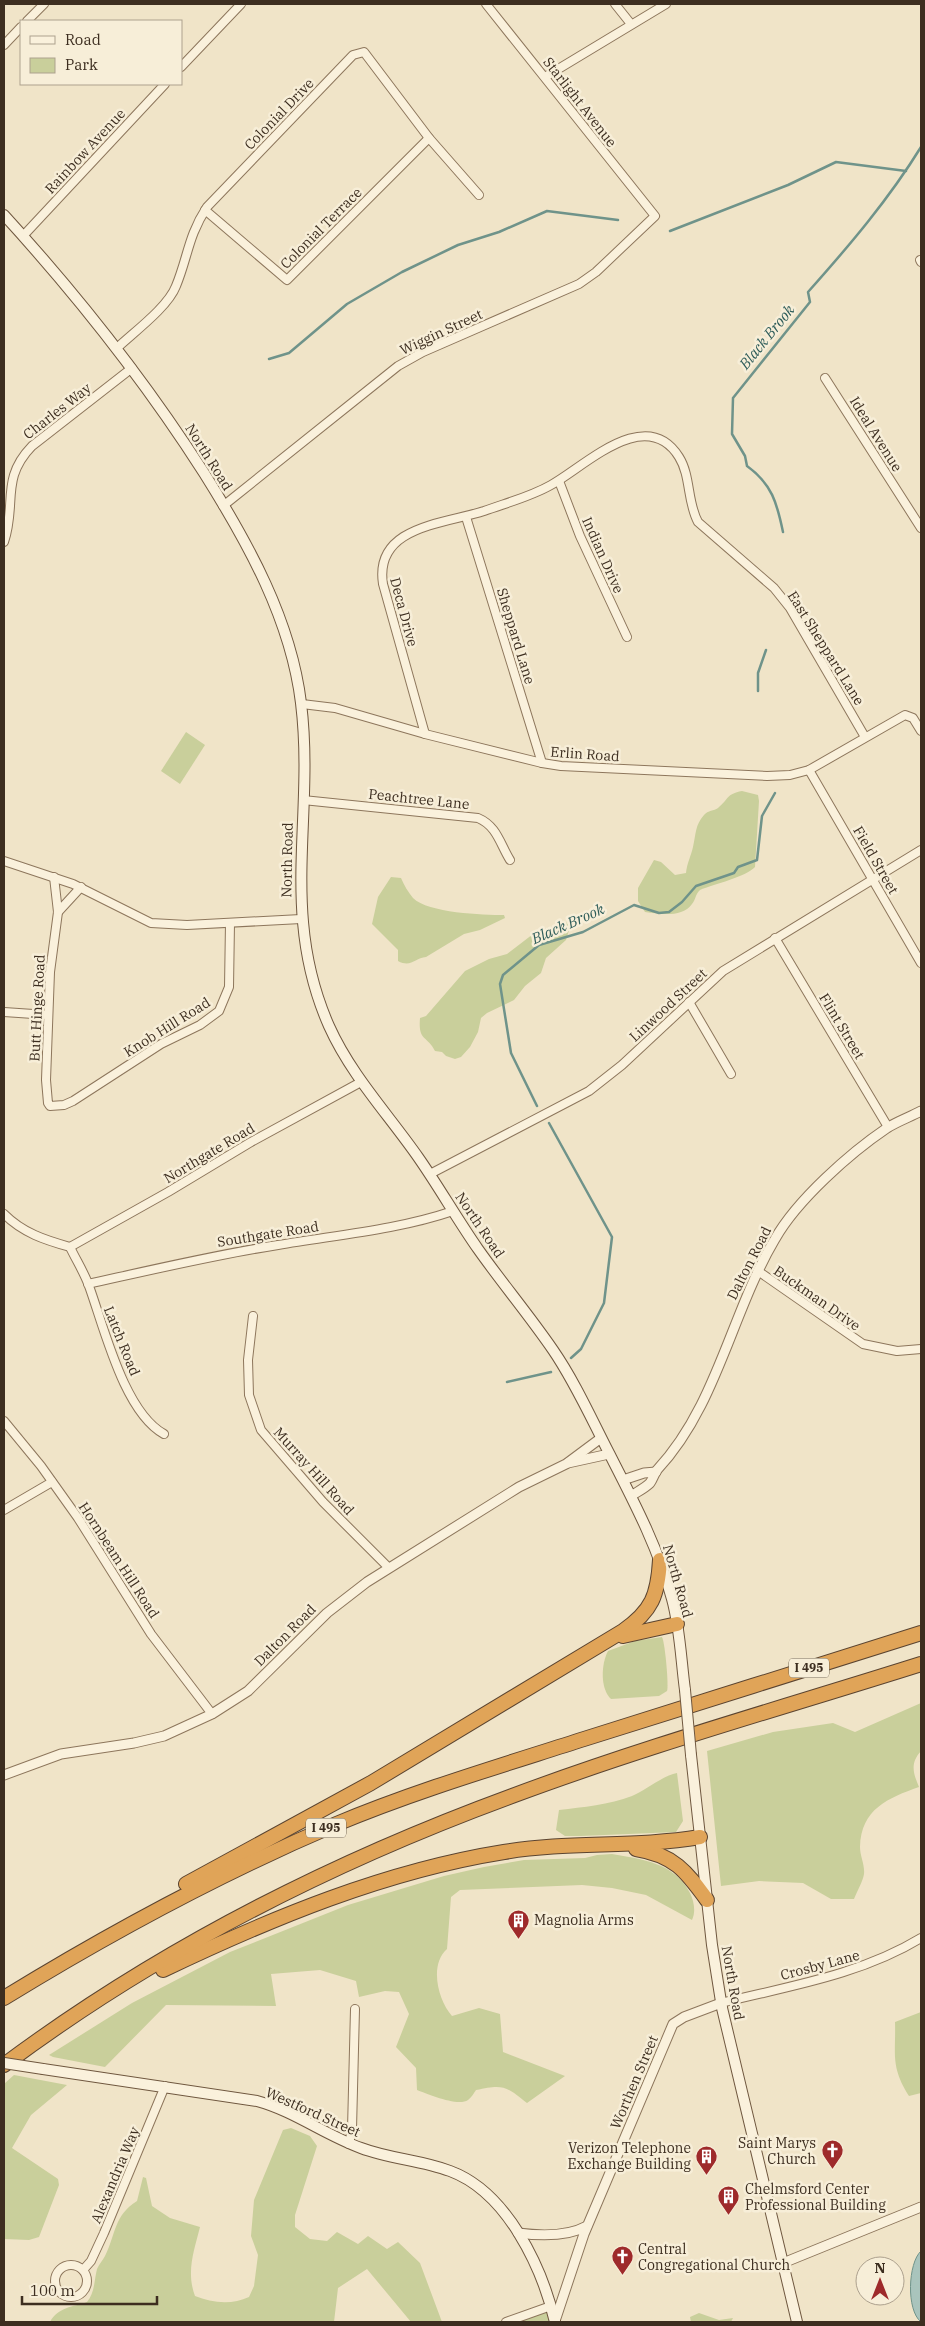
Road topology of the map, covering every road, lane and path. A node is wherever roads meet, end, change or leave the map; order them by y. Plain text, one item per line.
1 (44, 4) edge
2 (241, 4) edge
3 (486, 4) edge
4 (615, 4) edge
5 (666, 4) edge
6 (28, 20) edge
7 (631, 24) junction
8 (20, 28) edge
9 (4, 44) edge
10 (182, 66) edge
11 (545, 77) junction
12 (164, 85) edge
13 (429, 138) junction
14 (479, 195) dead end
15 (205, 210) junction
16 (4, 215) edge
17 (655, 216) joint
18 (23, 236) junction
19 (117, 348) junction
20 (132, 368) junction
21 (826, 378) dead end
22 (558, 481) junction
23 (223, 506) junction
24 (466, 517) junction
25 (921, 528) edge
26 (4, 542) edge
27 (627, 637) dead end
28 (302, 704) junction
29 (921, 732) edge
30 (425, 734) junction
31 (865, 738) junction
32 (542, 763) junction
33 (809, 770) junction
34 (303, 800) junction
35 (921, 850) edge
36 (510, 860) dead end
37 (4, 861) edge
38 (54, 877) junction
39 (873, 879) junction
40 (81, 887) junction
41 (58, 912) junction
42 (301, 919) junction
43 (230, 923) junction
44 (775, 938) junction
45 (921, 963) edge
46 (689, 1002) junction
47 (4, 1012) edge
48 (48, 1015) junction
49 (731, 1074) dead end
50 (361, 1082) junction
51 (49, 1106) joint
52 (921, 1111) edge
53 (888, 1127) junction
54 (430, 1174) junction
55 (453, 1211) junction
56 (4, 1214) edge
57 (70, 1247) junction
58 (758, 1271) junction
59 (88, 1284) junction
60 (253, 1316) dead end
61 (921, 1349) edge
62 (4, 1421) edge
63 (164, 1434) dead end
64 (601, 1438) junction
65 (609, 1454) junction
66 (566, 1464) junction
67 (656, 1472) junction
68 (623, 1480) junction
69 (52, 1482) junction
70 (631, 1496) junction
71 (4, 1510) edge
72 (660, 1560) junction
73 (389, 1568) junction
74 (677, 1624) junction
75 (921, 1633) edge
76 (608, 1641) junction
77 (921, 1664) edge
78 (212, 1714) junction
79 (4, 1775) edge
80 (700, 1837) junction
81 (601, 1845) junction
82 (707, 1900) junction
83 (921, 1938) edge
84 (86, 1947) junction
85 (4, 1998) edge
86 (721, 2003) junction
87 (94, 2004) junction
88 (355, 2009) dead end
89 (4, 2064) edge
90 (165, 2086) junction
91 (350, 2144) junction
92 (921, 2207) edge
93 (587, 2226) junction
94 (518, 2233) junction
95 (783, 2263) junction
96 (83, 2270) junction
97 (551, 2306) junction
98 (506, 2322) edge
99 (555, 2322) edge
100 (797, 2322) edge

1 - 6 street
2 - 10 street
3 - 11 street, Starlight Avenue
4 - 7 street
5 - 7 street
7 - 11 street
8 - 9 street
11 - 17 street, Starlight Avenue
12 - 18 street, Rainbow Avenue
13 - 14 street, Colonial Drive
13 - 15 street, Colonial Terrace
13 - 15 street, Colonial Drive
15 - 19 street, Colonial Drive
16 - 18 main road, North Road
17 - 23 street, Wiggin Street
18 - 19 main road, North Road
19 - 20 main road, North Road
20 - 23 main road, North Road
20 - 26 street, Charles Way
21 - 25 street, Ideal Avenue
22 - 24 street, East Sheppard Lane
22 - 27 street, Indian Drive
22 - 31 street, East Sheppard Lane
23 - 28 main road, North Road
24 - 30 street, Deca Drive
24 - 32 street, Sheppard Lane
28 - 30 street, Erlin Road
28 - 34 main road, North Road
29 - 31 street, Erlin Road
30 - 32 street, Erlin Road
31 - 33 street, Erlin Road
32 - 33 street, Erlin Road
33 - 39 street, Field Street
34 - 36 street, Peachtree Lane
34 - 42 main road, North Road
35 - 39 street, Linwood Street
37 - 38 street
38 - 40 street
38 - 41 street, Butt Hinge Road
39 - 44 street, Linwood Street
39 - 45 street, Field Street
40 - 41 street
40 - 43 street
41 - 48 street, Butt Hinge Road
42 - 43 street
42 - 50 main road, North Road
43 - 51 street, Knob Hill Road
44 - 46 street, Linwood Street
44 - 53 street, Flint Street
46 - 49 street
46 - 54 street, Linwood Street
47 - 48 street
48 - 51 street, Butt Hinge Road
50 - 54 main road, North Road
50 - 57 street, Northgate Road
52 - 53 street, Dalton Road
53 - 58 street, Dalton Road
54 - 55 main road, North Road
55 - 59 street, Southgate Road
55 - 64 main road, North Road
56 - 57 street
57 - 59 street, Latch Road
58 - 61 street, Buckman Drive
58 - 67 street, Dalton Road
59 - 63 street, Latch Road
60 - 73 street, Murray Hill Road
62 - 69 street, Hornbeam Hill Road
64 - 65 main road, North Road
64 - 66 street, Dalton Road
65 - 66 street, Dalton Road
65 - 68 main road, North Road
66 - 73 street, Dalton Road
67 - 68 street
67 - 70 street, Dalton Road
68 - 70 main road, North Road
69 - 71 street
69 - 78 street, Hornbeam Hill Road
70 - 72 main road, North Road
72 - 74 main road, North Road
72 - 76 highway
73 - 78 street, Dalton Road
74 - 76 highway
74 - 80 main road, North Road, bridge
75 - 84 highway, I 495
76 - 84 highway
77 - 87 highway, I 495
78 - 79 street, Dalton Road
80 - 81 highway
80 - 82 main road, North Road
81 - 82 highway
81 - 87 highway
82 - 86 main road, North Road
83 - 86 street, Crosby Lane
84 - 85 highway, I 495
86 - 93 street, Worthen Street
86 - 95 main road, North Road
87 - 89 highway, I 495
88 - 91 street
89 - 90 main road, Westford Street, bridge
90 - 91 main road, Westford Street
90 - 96 street, Alexandria Way
91 - 94 main road, Westford Street
92 - 95 street
93 - 94 street
93 - 99 street, Worthen Street
94 - 97 main road, Westford Street
95 - 100 main road, North Road
96 - 96 street, Alexandria Way
97 - 98 street
97 - 99 main road, Westford Street

